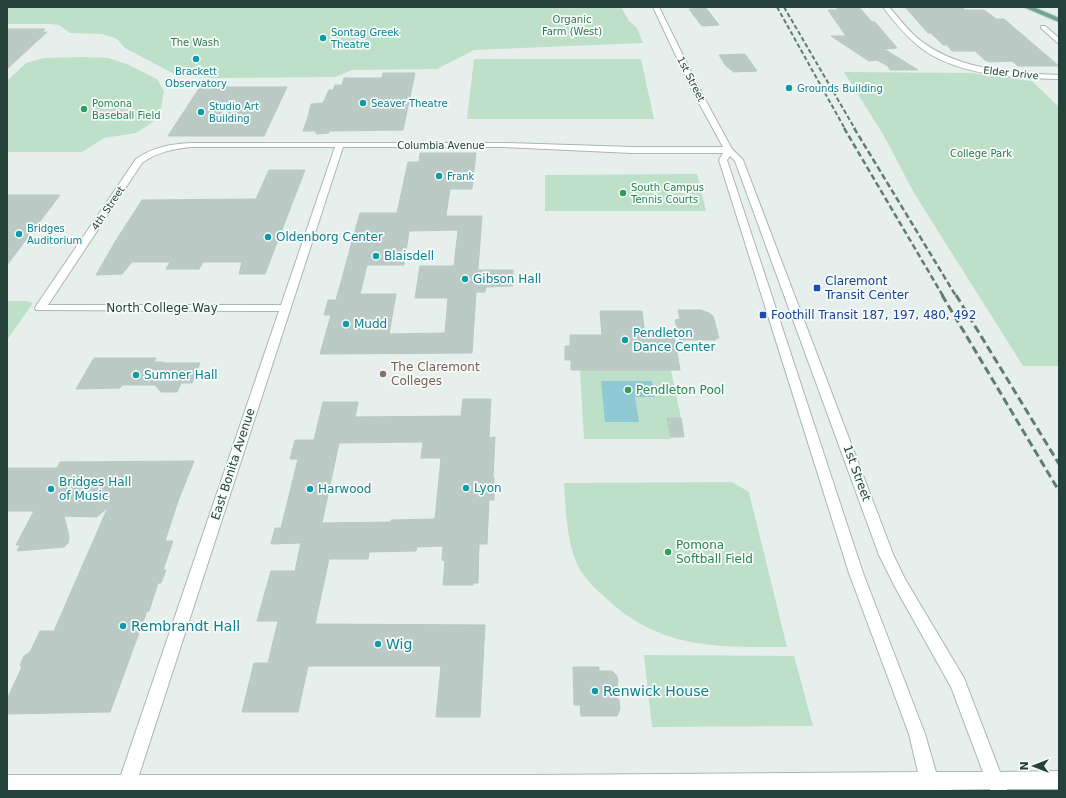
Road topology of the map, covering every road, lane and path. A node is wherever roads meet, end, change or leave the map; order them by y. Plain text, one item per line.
1 (656, 7) edge
2 (886, 7) edge
3 (1027, 7) edge
4 (1059, 20) edge
5 (1043, 27) dead end
6 (1059, 42) edge
7 (1059, 77) edge
8 (340, 145) junction
9 (729, 150) junction
10 (153, 152) joint
11 (40, 308) joint
12 (285, 308) junction
13 (1059, 780) edge
14 (7, 784) edge
15 (931, 786) edge
16 (997, 786) edge
17 (125, 787) edge
18 (536, 788) edge

1 - 9 street, 1st Street
2 - 7 street, Elder Drive
3 - 4 main road
5 - 6 street
8 - 9 street, Columbia Avenue
8 - 10 street, Columbia Avenue
8 - 12 street, East Bonita Avenue
9 - 15 street
9 - 16 street, 1st Street
10 - 11 street, 4th Street
11 - 12 street, North College Way
12 - 17 street, East Bonita Avenue
13 - 16 street
14 - 17 street
15 - 16 street
15 - 18 street
17 - 18 street

